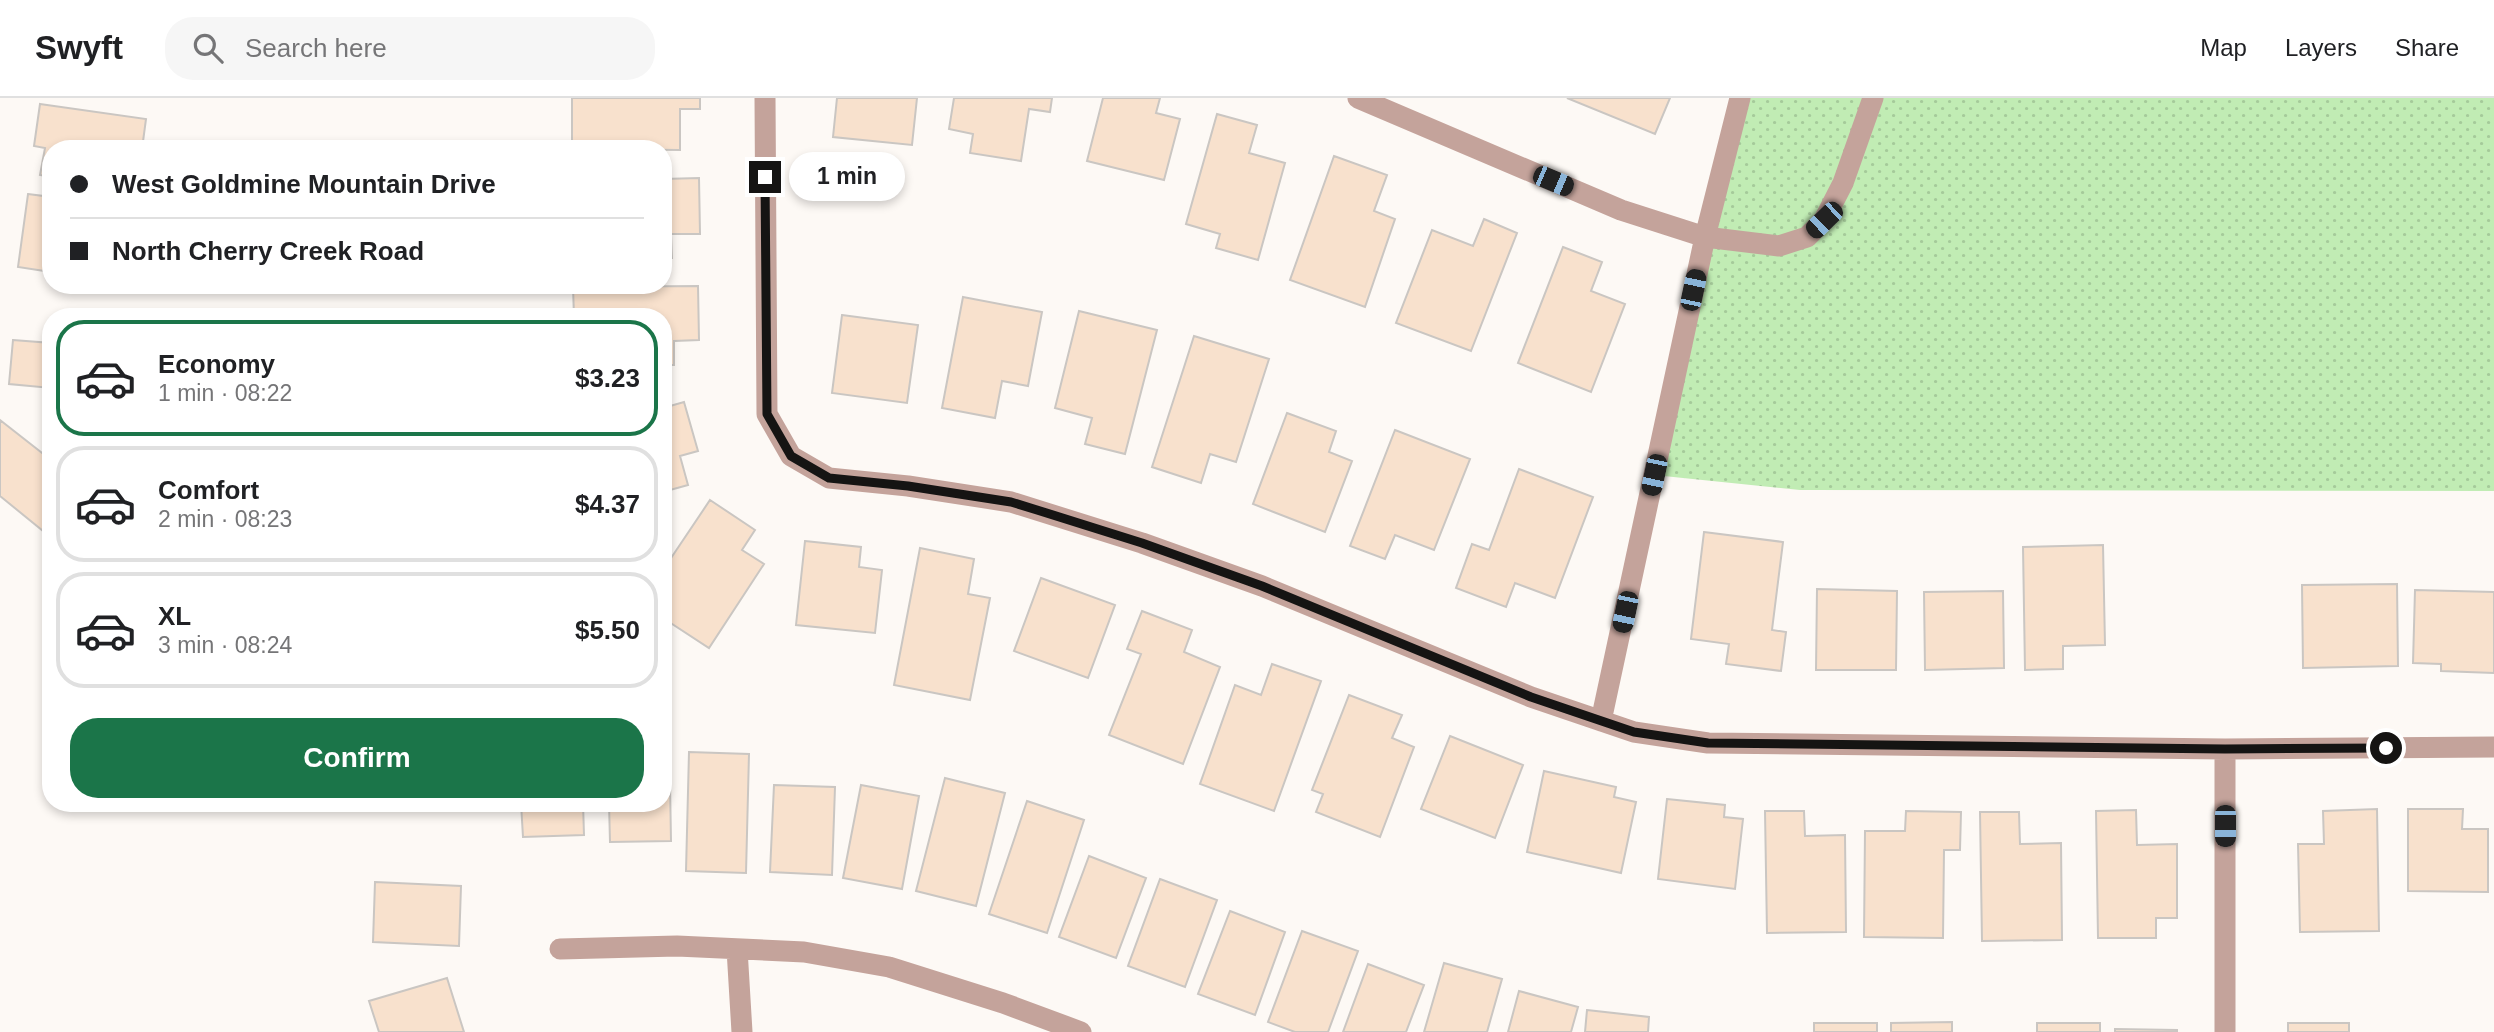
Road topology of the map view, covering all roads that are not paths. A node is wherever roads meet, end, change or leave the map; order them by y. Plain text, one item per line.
1 (765, 98) edge
2 (1358, 98) edge
3 (1740, 98) edge
4 (1872, 98) edge
5 (1705, 237) junction
6 (1601, 721) junction
7 (2494, 747) edge
8 (2225, 749) junction
9 (560, 949) dead end
10 (737, 949) junction
11 (742, 1032) edge
12 (1081, 1032) edge
13 (2225, 1032) edge

1 - 6 street
2 - 5 street
3 - 5 street
4 - 5 street
5 - 6 street
6 - 8 street
7 - 8 street
8 - 13 street
9 - 10 street
10 - 11 street
10 - 12 street

